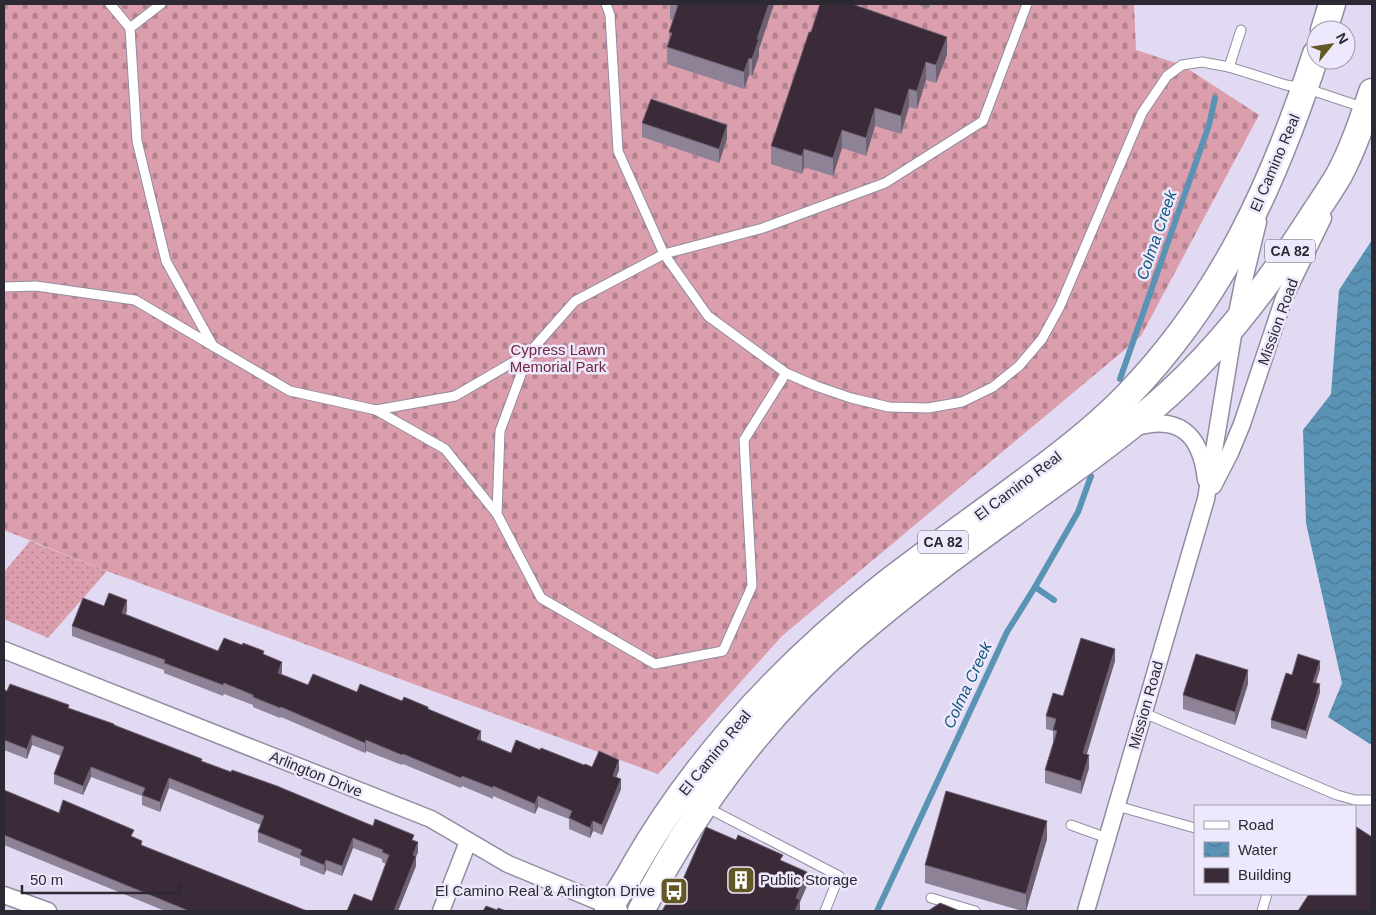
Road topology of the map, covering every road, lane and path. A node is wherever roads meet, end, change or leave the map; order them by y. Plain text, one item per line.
1 (110, 4) edge
2 (161, 4) edge
3 (606, 4) edge
4 (613, 4) edge
5 (1027, 4) edge
6 (1332, 4) edge
7 (610, 15) junction
8 (1327, 20) edge
9 (130, 28) junction
10 (1241, 30) dead end
11 (1229, 67) junction
12 (1311, 70) edge
13 (1305, 88) junction
14 (1370, 104) edge
15 (1339, 174) junction
16 (1270, 176) junction
17 (664, 254) junction
18 (4, 287) edge
19 (1235, 323) junction
20 (213, 346) junction
21 (529, 353) junction
22 (786, 373) junction
23 (376, 410) junction
24 (1124, 432) junction
25 (1206, 499) junction
26 (497, 514) junction
27 (4, 650) edge
28 (1144, 713) junction
29 (1372, 800) edge
30 (704, 806) junction
31 (1117, 806) junction
32 (1071, 825) dead end
33 (1194, 828) edge
34 (1107, 838) junction
35 (468, 842) junction
36 (4, 895) edge
37 (1267, 895) edge
38 (931, 898) dead end
39 (613, 910) edge
40 (48, 911) edge
41 (440, 911) edge
42 (642, 911) edge
43 (825, 911) edge
44 (975, 911) edge
45 (1086, 911) edge
46 (1262, 911) edge

1 - 9 lane
2 - 9 lane
3 - 7 lane
4 - 7 lane
5 - 17 lane
6 - 8 main road
7 - 17 lane
9 - 20 lane
10 - 11 lane
11 - 13 lane
11 - 22 lane
12 - 13 main road, El Camino Real / CA 82
13 - 14 lane
13 - 16 main road, El Camino Real / CA 82
14 - 15 main road, El Camino Real / CA 82
15 - 19 main road, El Camino Real / CA 82
15 - 25 street, Mission Road
16 - 19 street, Mission Road
16 - 39 main road, El Camino Real / CA 82
17 - 21 lane
17 - 22 lane
18 - 20 lane
19 - 24 main road, El Camino Real / CA 82
19 - 25 street, Mission Road
20 - 23 lane
21 - 23 lane
21 - 26 lane
22 - 26 lane
23 - 26 lane
24 - 25 street, Mission Road
24 - 30 main road, El Camino Real / CA 82
25 - 28 street, Mission Road
27 - 35 street, Arlington Drive
28 - 29 lane
28 - 31 street, Mission Road
30 - 42 main road, El Camino Real / CA 82
30 - 43 lane
31 - 33 lane
31 - 34 street, Mission Road
32 - 34 lane
34 - 45 street, Mission Road
35 - 39 street, Arlington Drive
35 - 41 street
36 - 40 street
37 - 46 lane
38 - 44 lane

